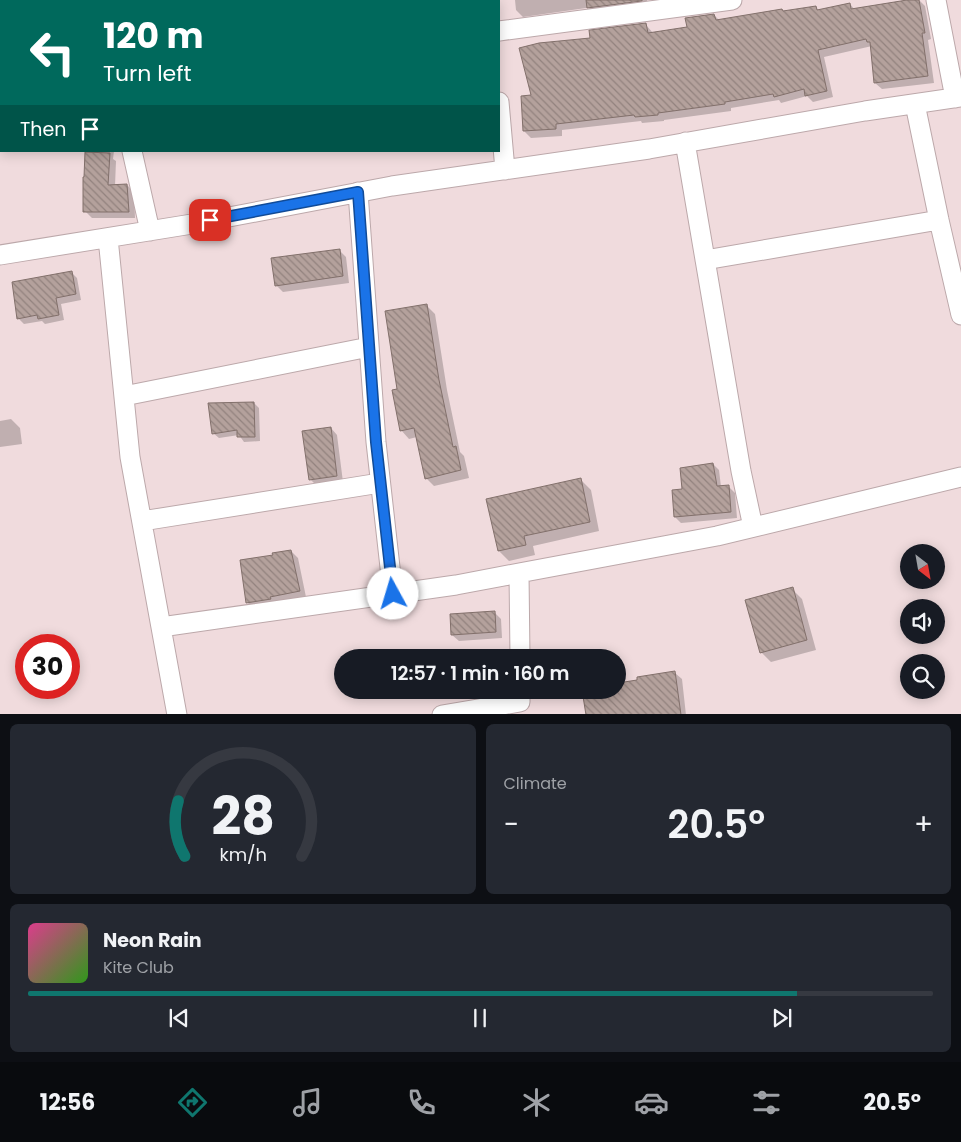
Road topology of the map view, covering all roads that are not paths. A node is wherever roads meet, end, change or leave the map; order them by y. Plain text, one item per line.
1 (732, 0) edge
2 (936, 0) edge
3 (500, 32) edge
4 (958, 98) edge
5 (915, 104) junction
6 (500, 113) edge
7 (685, 142) junction
8 (132, 152) edge
9 (505, 170) junction
10 (358, 192) junction
11 (939, 220) junction
12 (150, 231) junction
13 (108, 238) junction
14 (0, 255) edge
15 (705, 260) junction
16 (961, 315) edge
17 (369, 346) junction
18 (124, 396) junction
19 (961, 477) edge
20 (380, 483) junction
21 (142, 521) junction
22 (753, 527) junction
23 (519, 574) junction
24 (393, 594) junction
25 (161, 627) junction
26 (520, 649) edge
27 (520, 699) edge
28 (177, 714) edge
29 (442, 714) edge

1 - 3 street
2 - 4 street
4 - 5 street
5 - 7 street
5 - 11 street
6 - 9 street
7 - 9 street
7 - 15 street
8 - 12 street
9 - 10 street
10 - 12 street
10 - 17 street
11 - 15 street
11 - 16 street
12 - 13 street
13 - 14 street
13 - 18 street
15 - 22 street
17 - 18 street
17 - 20 street
18 - 21 street
19 - 22 street
20 - 21 street
20 - 24 street
21 - 25 street
22 - 23 street
23 - 24 street
23 - 26 street
24 - 25 street
25 - 28 street
27 - 29 street

